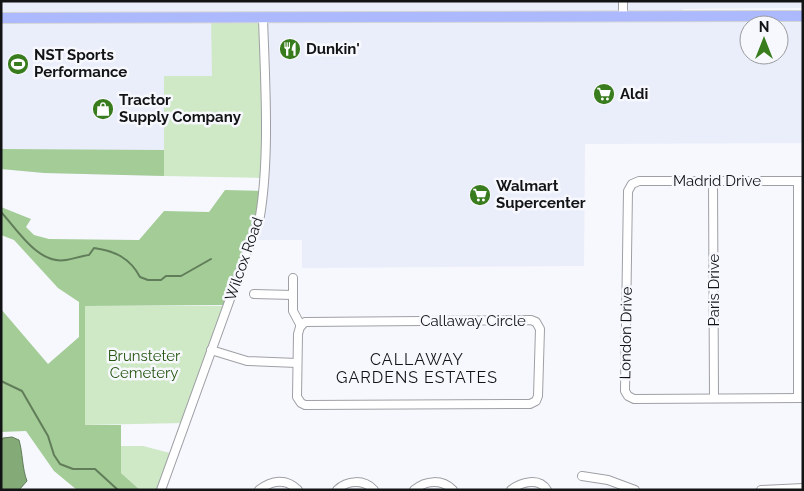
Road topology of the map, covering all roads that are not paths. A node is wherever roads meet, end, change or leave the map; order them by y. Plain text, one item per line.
1 (623, 1) edge
2 (623, 16) junction
3 (803, 16) edge
4 (1, 18) edge
5 (263, 18) junction
6 (713, 181) junction
7 (800, 181) edge
8 (632, 184) joint
9 (293, 278) dead end
10 (254, 294) dead end
11 (284, 295) junction
12 (293, 295) junction
13 (293, 304) junction
14 (301, 326) junction
15 (211, 350) junction
16 (297, 363) junction
17 (714, 398) junction
18 (801, 398) edge
19 (582, 476) dead end
20 (803, 488) edge
21 (161, 490) edge
22 (259, 490) edge
23 (298, 490) edge
24 (337, 490) edge
25 (374, 490) edge
26 (414, 490) edge
27 (453, 490) edge
28 (511, 490) edge
29 (547, 490) edge
30 (635, 490) edge
31 (762, 490) edge

1 - 2 street
2 - 3 main road
2 - 5 main road
4 - 5 main road
5 - 15 street, Wilcox Road
6 - 7 street, Madrid Drive
6 - 8 street, Madrid Drive
6 - 17 street, Paris Drive
7 - 18 street
8 - 17 street, London Drive
9 - 12 street
10 - 11 street
11 - 12 street
11 - 13 street
12 - 13 street
13 - 14 street
14 - 16 street, Callaway Circle
14 - 16 street, Callaway Circle
15 - 16 street
15 - 21 street, Wilcox Road
17 - 18 street, London Drive
19 - 30 street
20 - 31 street
22 - 23 street
24 - 25 street
26 - 27 street
28 - 29 street

